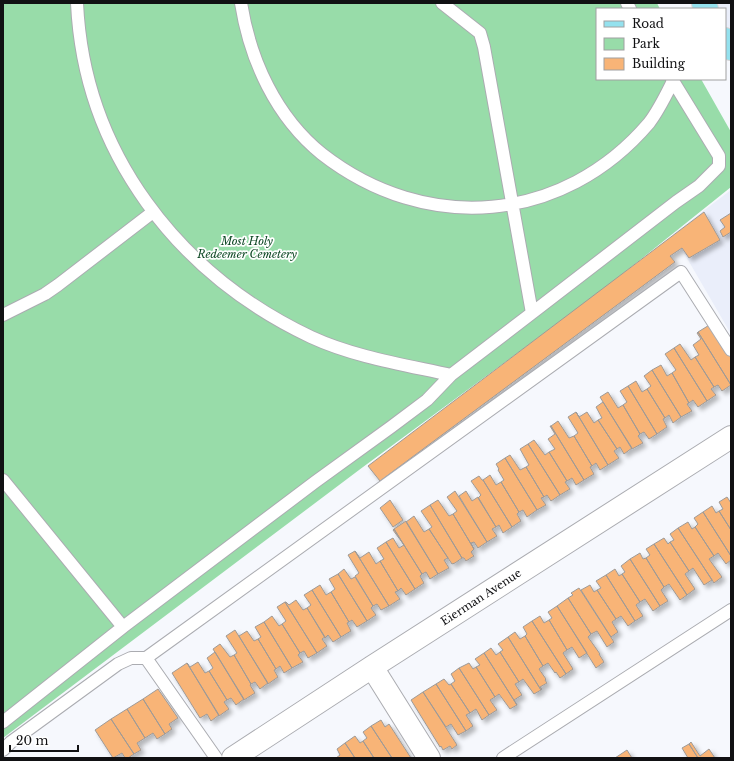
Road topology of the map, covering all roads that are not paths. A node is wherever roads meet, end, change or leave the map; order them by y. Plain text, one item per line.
1 (77, 3) edge
2 (241, 3) edge
3 (442, 3) edge
4 (673, 80) edge
5 (512, 204) junction
6 (153, 212) junction
7 (532, 313) junction
8 (3, 315) edge
9 (731, 350) edge
10 (452, 375) junction
11 (731, 437) edge
12 (3, 480) edge
13 (731, 610) edge
14 (123, 627) junction
15 (146, 658) junction
16 (372, 667) junction
17 (3, 722) edge
18 (3, 750) edge
19 (216, 758) edge
20 (233, 758) edge
21 (429, 758) edge
22 (503, 758) edge

1 - 6 lane
2 - 5 lane
3 - 5 lane
4 - 5 lane
4 - 7 lane
5 - 7 lane
6 - 8 lane
6 - 10 lane
7 - 10 lane
9 - 15 lane
10 - 14 lane
11 - 16 street, Eierman Avenue
12 - 14 lane
13 - 22 lane
14 - 17 lane
15 - 18 lane
15 - 19 lane
16 - 20 street, Eierman Avenue
16 - 21 street

